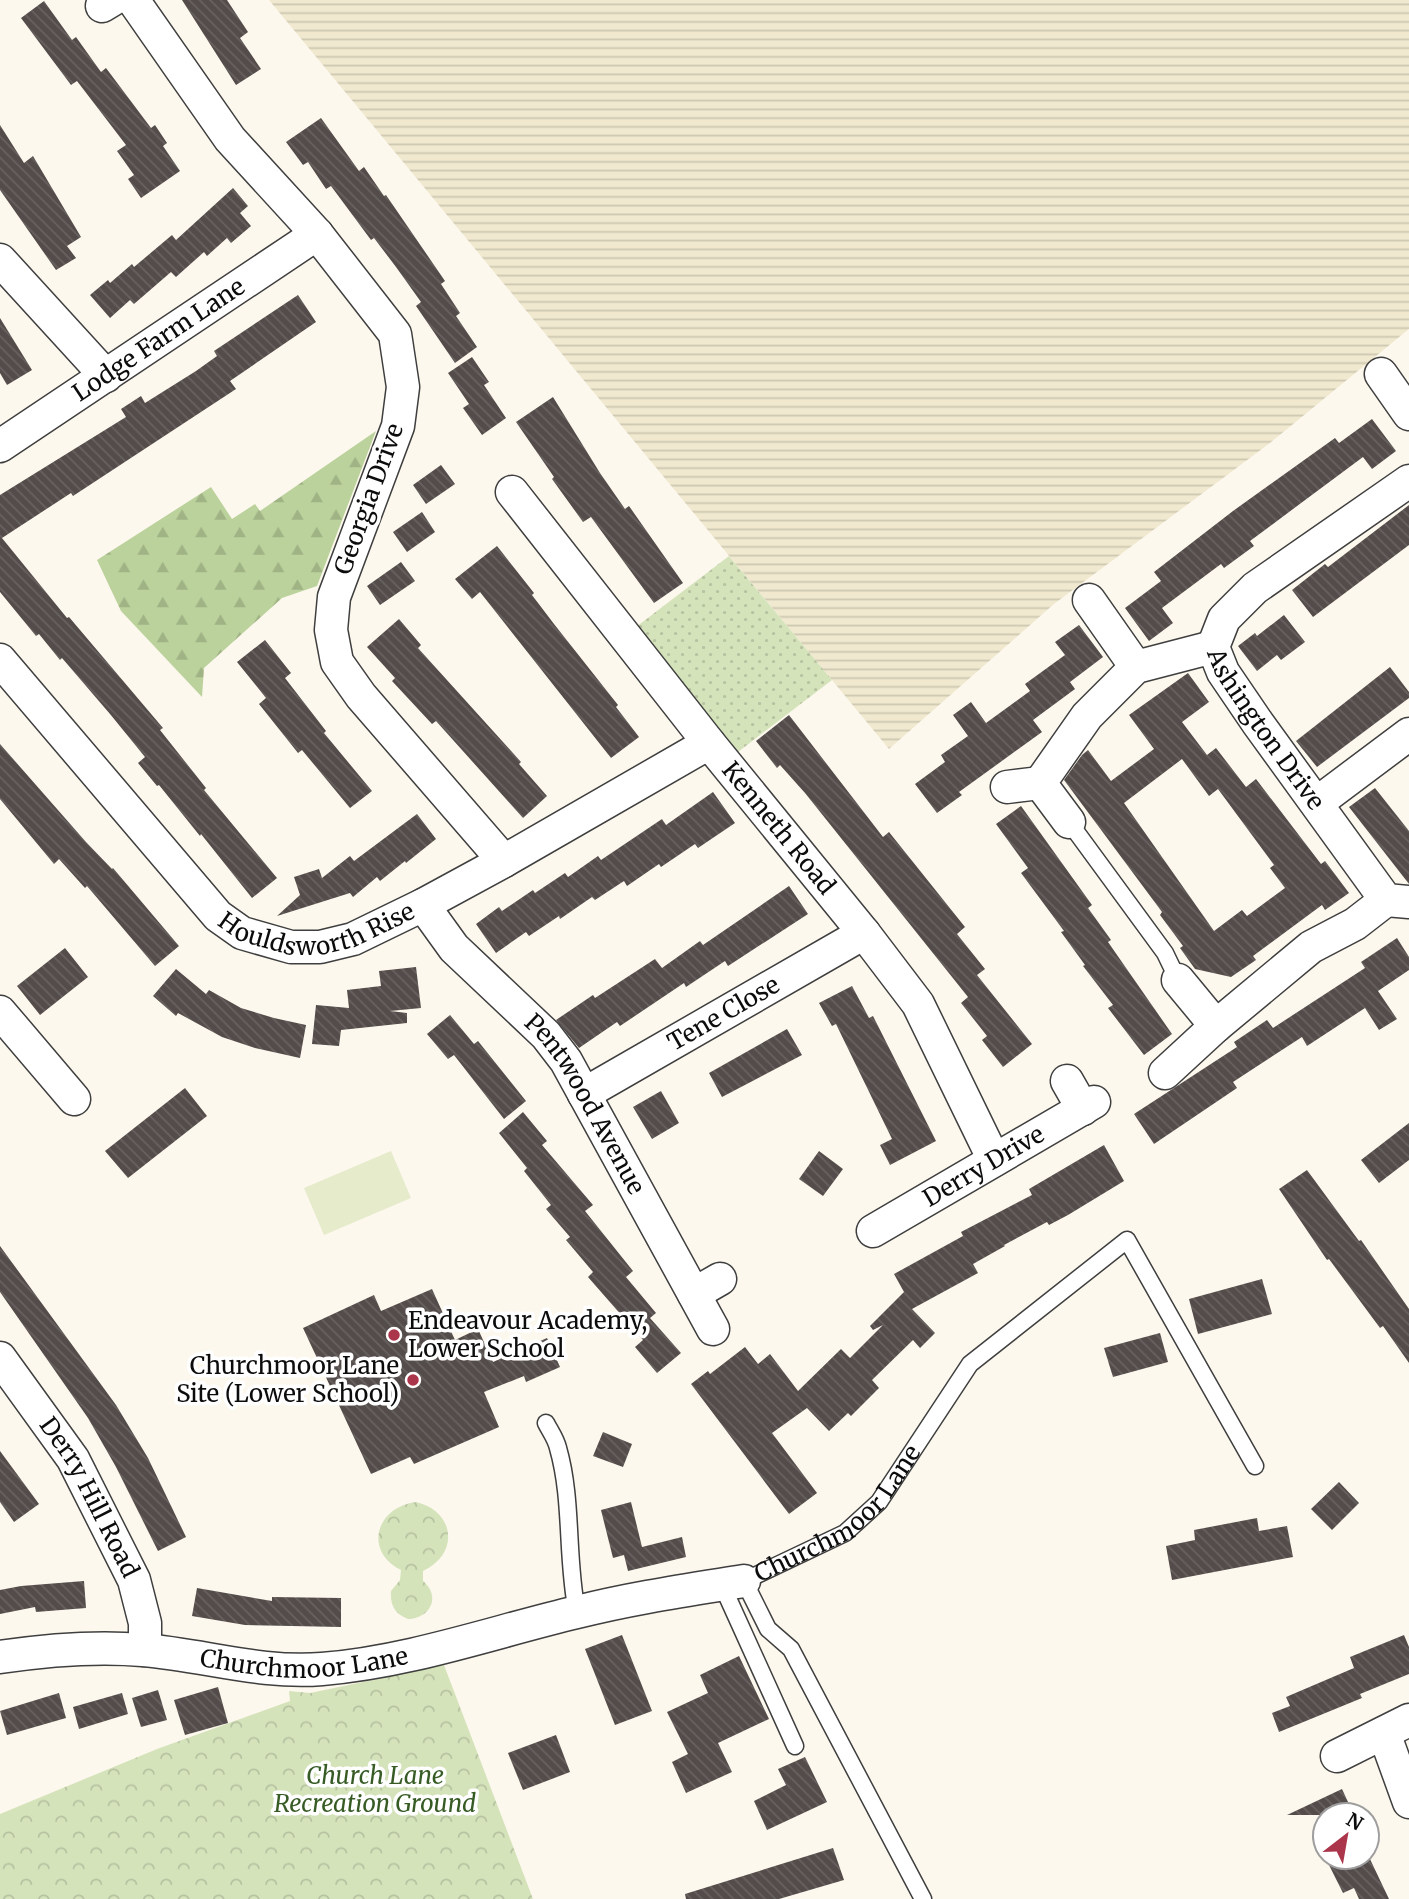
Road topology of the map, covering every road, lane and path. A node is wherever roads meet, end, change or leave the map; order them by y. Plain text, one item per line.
1 (133, 0) edge
2 (317, 234) junction
3 (0, 260) edge
4 (1381, 374) dead end
5 (106, 376) junction
6 (1409, 414) edge
7 (0, 446) edge
8 (1409, 481) edge
9 (516, 510) dead end
10 (1090, 600) dead end
11 (1213, 647) junction
12 (0, 660) edge
13 (1136, 667) junction
14 (1409, 734) edge
15 (709, 743) junction
16 (1040, 783) junction
17 (1007, 787) dead end
18 (1317, 803) junction
19 (1069, 822) joint
20 (504, 861) junction
21 (1397, 901) edge
22 (423, 905) junction
23 (864, 933) junction
24 (1178, 980) joint
25 (0, 1012) edge
26 (1216, 1026) junction
27 (1165, 1073) dead end
28 (1067, 1081) dead end
29 (584, 1094) junction
30 (74, 1099) dead end
31 (994, 1160) junction
32 (881, 1216) dead end
33 (713, 1329) dead end
34 (0, 1358) edge
35 (547, 1423) dead end
36 (1255, 1465) dead end
37 (733, 1583) junction
38 (577, 1612) junction
39 (145, 1650) junction
40 (0, 1657) edge
41 (1396, 1727) edge
42 (795, 1746) dead end
43 (1337, 1756) dead end
44 (1409, 1802) edge
45 (923, 1899) edge

1 - 2 street, Georgia Drive
2 - 5 street, Lodge Farm Lane
2 - 20 street, Georgia Drive
3 - 5 street
4 - 6 street
5 - 7 street, Lodge Farm Lane
8 - 11 street, Ashington Drive
9 - 15 street, Kenneth Road
10 - 13 street
11 - 13 street
11 - 18 street, Ashington Drive
12 - 22 street, Houldsworth Rise
13 - 16 street
14 - 18 street
15 - 20 street, Houldsworth Rise
15 - 23 street, Kenneth Road
16 - 17 street
16 - 19 street
18 - 21 street, Ashington Drive
19 - 24 lane
20 - 22 street, Houldsworth Rise
21 - 26 street
22 - 29 street, Pentwood Avenue
23 - 29 street, Tene Close
23 - 31 street, Kenneth Road
24 - 26 street
25 - 30 street
26 - 27 street
28 - 31 street, Derry Drive
29 - 33 street, Pentwood Avenue
31 - 32 street, Derry Drive
34 - 39 street, Derry Hill Road
35 - 38 lane
36 - 37 lane, Churchmoor Lane
37 - 38 street, Churchmoor Lane
37 - 42 lane
37 - 45 lane
38 - 39 street, Churchmoor Lane
39 - 40 street, Churchmoor Lane
41 - 43 street
41 - 44 street

